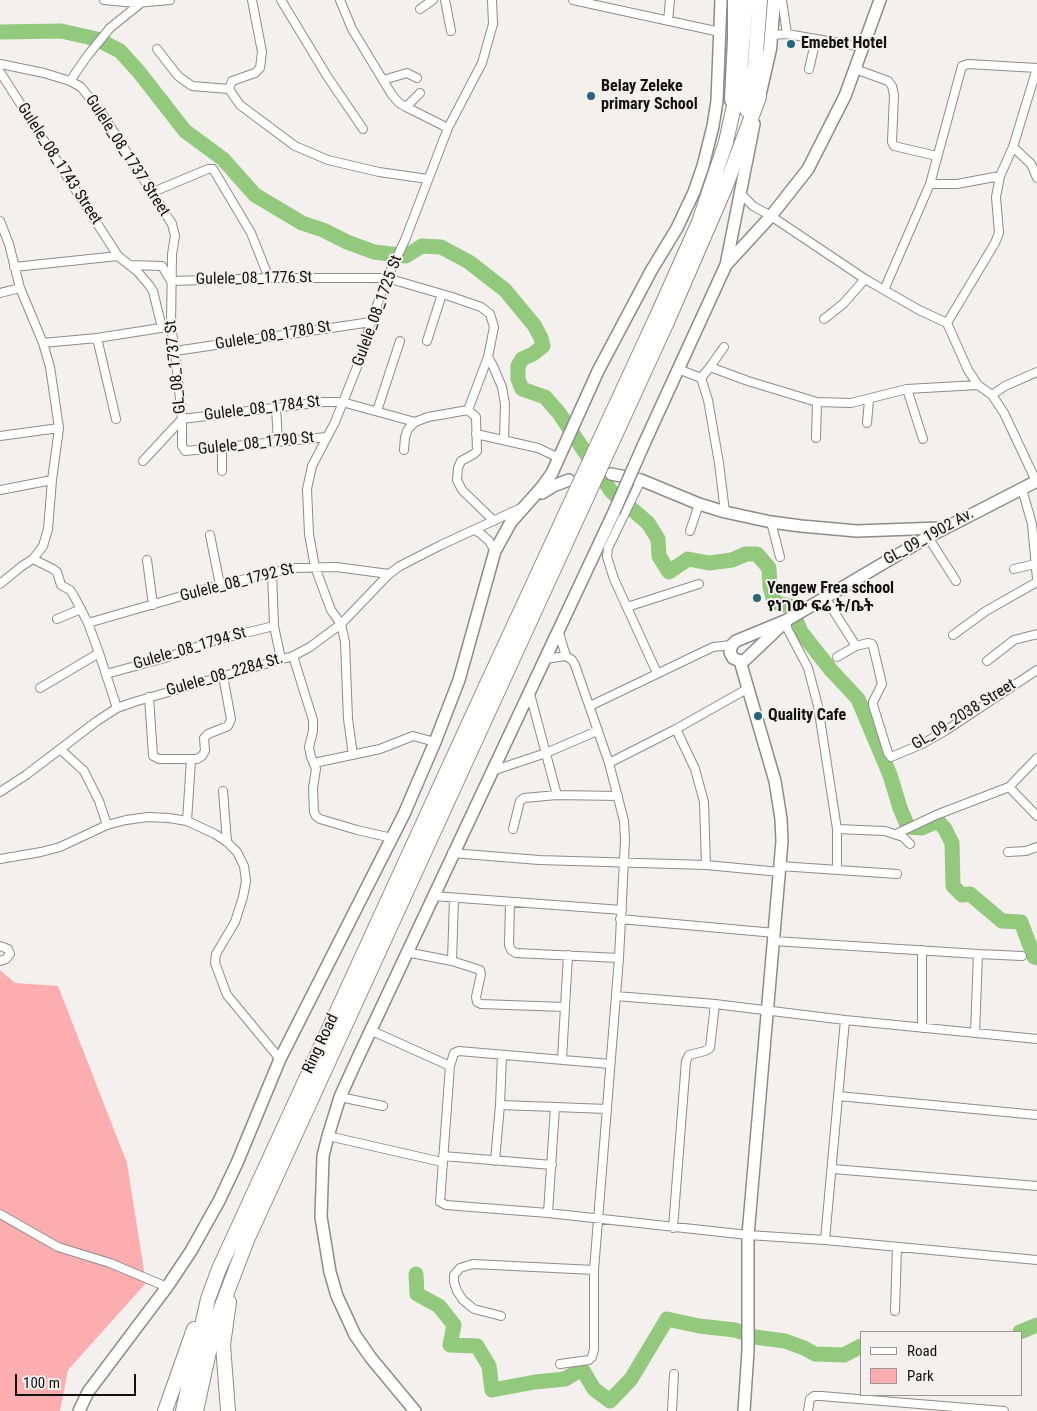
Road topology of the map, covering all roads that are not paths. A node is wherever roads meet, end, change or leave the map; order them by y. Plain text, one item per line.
1 (104, 0) edge
2 (170, 0) edge
3 (252, 0) edge
4 (280, 0) edge
5 (340, 0) edge
6 (433, 0) edge
7 (445, 0) edge
8 (492, 0) edge
9 (572, 0) edge
10 (670, 0) edge
11 (721, 0) edge
12 (734, 0) edge
13 (746, 0) edge
14 (760, 0) edge
15 (774, 0) edge
16 (782, 0) edge
17 (880, 0) edge
18 (141, 3) junction
19 (420, 9) dead end
20 (668, 21) junction
21 (450, 31) dead end
22 (720, 32) junction
23 (787, 34) junction
24 (772, 35) junction
25 (816, 39) junction
26 (863, 47) junction
27 (157, 49) dead end
28 (0, 64) edge
29 (1037, 68) edge
30 (809, 69) dead end
31 (855, 70) junction
32 (0, 72) edge
33 (417, 78) dead end
34 (70, 80) junction
35 (383, 80) junction
36 (229, 89) junction
37 (420, 93) dead end
38 (759, 97) junction
39 (406, 107) junction
40 (448, 128) junction
41 (363, 129) dead end
42 (726, 142) junction
43 (741, 142) junction
44 (1013, 148) junction
45 (937, 156) junction
46 (1000, 176) junction
47 (1037, 178) edge
48 (428, 179) junction
49 (930, 184) junction
50 (153, 192) junction
51 (740, 193) junction
52 (771, 216) junction
53 (0, 221) edge
54 (118, 256) junction
55 (129, 265) junction
56 (726, 265) junction
57 (14, 266) junction
58 (269, 278) junction
59 (387, 278) junction
60 (865, 279) junction
61 (171, 281) junction
62 (20, 288) junction
63 (884, 290) junction
64 (0, 293) edge
65 (442, 294) junction
66 (662, 319) junction
67 (824, 319) dead end
68 (372, 322) junction
69 (947, 322) junction
70 (171, 327) junction
71 (162, 328) junction
72 (97, 338) junction
73 (400, 341) dead end
74 (427, 341) dead end
75 (43, 343) junction
76 (724, 347) dead end
77 (175, 351) junction
78 (488, 357) junction
79 (710, 367) junction
80 (678, 369) junction
81 (1036, 375) edge
82 (701, 378) junction
83 (978, 384) junction
84 (906, 389) junction
85 (992, 395) junction
86 (869, 400) junction
87 (342, 402) junction
88 (817, 402) junction
89 (276, 408) junction
90 (468, 410) junction
91 (377, 411) junction
92 (116, 419) dead end
93 (182, 419) junction
94 (415, 422) junction
95 (867, 423) dead end
96 (59, 428) junction
97 (476, 434) junction
98 (0, 436) edge
99 (328, 436) junction
100 (816, 438) dead end
101 (923, 438) dead end
102 (504, 439) junction
103 (278, 441) junction
104 (222, 448) junction
105 (404, 450) dead end
106 (185, 451) joint
107 (559, 458) junction
108 (144, 461) dead end
109 (222, 471) dead end
110 (552, 473) junction
111 (611, 474) dead end
112 (52, 480) junction
113 (641, 480) junction
114 (1036, 481) edge
115 (1022, 489) junction
116 (0, 490) edge
117 (699, 504) junction
118 (523, 507) junction
119 (725, 512) junction
120 (494, 521) junction
121 (771, 522) junction
122 (944, 528) junction
123 (690, 531) dead end
124 (477, 532) junction
125 (210, 535) dead end
126 (928, 537) junction
127 (1036, 540) edge
128 (495, 551) junction
129 (780, 557) dead end
130 (34, 559) junction
131 (147, 560) dead end
132 (1035, 564) junction
133 (315, 567) junction
134 (1014, 569) dead end
135 (272, 572) junction
136 (388, 574) junction
137 (1037, 580) edge
138 (956, 581) dead end
139 (0, 584) edge
140 (220, 584) junction
141 (699, 584) dead end
142 (824, 596) junction
143 (154, 605) junction
144 (627, 607) junction
145 (81, 609) junction
146 (57, 620) dead end
147 (787, 620) junction
148 (88, 623) junction
149 (341, 624) junction
150 (274, 626) junction
151 (558, 630) junction
152 (953, 634) dead end
153 (1037, 634) edge
154 (736, 642) junction
155 (856, 646) junction
156 (99, 652) junction
157 (751, 655) junction
158 (293, 656) junction
159 (566, 656) junction
160 (837, 657) dead end
161 (281, 659) junction
162 (545, 659) junction
163 (740, 661) junction
164 (986, 661) dead end
165 (1037, 670) edge
166 (657, 673) junction
167 (106, 674) junction
168 (223, 676) junction
169 (40, 688) dead end
170 (492, 689) junction
171 (747, 689) junction
172 (530, 694) junction
173 (149, 697) junction
174 (590, 706) junction
175 (117, 708) junction
176 (676, 728) junction
177 (597, 731) junction
178 (435, 742) junction
179 (60, 749) junction
180 (546, 753) junction
181 (353, 755) junction
182 (1037, 758) edge
183 (191, 760) junction
184 (314, 763) junction
185 (609, 763) junction
186 (491, 771) junction
187 (1009, 787) junction
188 (1, 791) edge
189 (223, 791) dead end
190 (557, 795) junction
191 (618, 796) junction
192 (1037, 816) edge
193 (188, 822) junction
194 (107, 825) junction
195 (513, 829) dead end
196 (837, 829) junction
197 (896, 834) junction
198 (392, 838) junction
199 (227, 842) junction
200 (910, 844) dead end
201 (1037, 847) edge
202 (1008, 852) dead end
203 (452, 853) junction
204 (0, 858) edge
205 (625, 862) junction
206 (706, 866) junction
207 (780, 869) junction
208 (837, 869) junction
209 (897, 874) dead end
210 (433, 896) junction
211 (454, 898) junction
212 (510, 902) junction
213 (622, 910) junction
214 (620, 919) junction
215 (774, 937) junction
216 (0, 946) edge
217 (922, 950) junction
218 (406, 952) junction
219 (978, 954) junction
220 (568, 955) junction
221 (1022, 956) dead end
222 (619, 958) junction
223 (0, 961) edge
224 (452, 961) junction
225 (616, 996) junction
226 (715, 1004) junction
227 (564, 1007) junction
228 (768, 1010) junction
229 (844, 1020) junction
230 (922, 1028) junction
231 (370, 1030) junction
232 (975, 1033) junction
233 (1037, 1039) edge
234 (502, 1054) junction
235 (280, 1059) junction
236 (562, 1059) junction
237 (610, 1064) junction
238 (450, 1066) junction
239 (838, 1096) junction
240 (340, 1097) junction
241 (500, 1105) junction
242 (383, 1106) dead end
243 (555, 1107) junction
244 (607, 1109) junction
245 (1037, 1114) edge
246 (328, 1136) junction
247 (443, 1159) junction
248 (495, 1161) junction
249 (552, 1164) junction
250 (833, 1169) junction
251 (1037, 1186) edge
252 (548, 1213) junction
253 (0, 1214) edge
254 (598, 1218) junction
255 (673, 1228) junction
256 (748, 1235) junction
257 (825, 1240) junction
258 (897, 1248) junction
259 (1037, 1260) edge
260 (594, 1270) junction
261 (236, 1271) junction
262 (167, 1287) junction
263 (208, 1299) junction
264 (895, 1311) dead end
265 (502, 1316) dead end
266 (560, 1364) dead end
267 (674, 1374) dead end
268 (79, 1411) edge
269 (165, 1411) edge
270 (183, 1411) edge
271 (196, 1411) edge
272 (228, 1411) edge
273 (415, 1411) edge
274 (672, 1411) edge
275 (744, 1411) edge
276 (808, 1411) edge
277 (1004, 1411) edge

1 - 18 street
2 - 18 street
3 - 36 street
4 - 41 street
5 - 35 street
6 - 19 street
7 - 21 street
8 - 40 street, Gulele_08_1725 St
9 - 20 street
10 - 20 street
11 - 22 street
12 - 42 main road
13 - 42 highway
14 - 43 highway
15 - 24 main road
16 - 23 street
17 - 26 street
18 - 34 street
20 - 22 street
22 - 107 street
23 - 24 street
23 - 25 street
24 - 38 main road
25 - 26 street
25 - 30 street
26 - 31 street
27 - 36 street
28 - 34 street, Gulele_08_1737 Street
29 - 44 street
29 - 45 street
31 - 45 street
31 - 52 street
32 - 54 street, Gulele_08_1743 Street
33 - 35 street
34 - 50 street, Gulele_08_1737 Street
35 - 39 street
36 - 48 street
37 - 39 street
38 - 43 highway
38 - 51 street
39 - 40 street
40 - 48 street, Gulele_08_1725 St
42 - 66 highway
43 - 66 highway
44 - 46 street
44 - 47 street
45 - 49 street
46 - 49 street
46 - 69 street
48 - 59 street, Gulele_08_1725 St
49 - 63 street
50 - 58 street
50 - 61 street, Gulele_08_1737 Street
51 - 52 street
51 - 56 street
52 - 56 street
52 - 60 street
53 - 57 street
54 - 55 street, Gulele_08_1743 Street
54 - 57 street
55 - 61 street
55 - 71 street, Gulele_08_1743 Street
56 - 80 street
57 - 62 street
58 - 59 street, Gulele_08_1776 St
58 - 61 street, Gulele_08_1776 St
59 - 65 street, Gulele_08_1776 St
59 - 68 street, Gulele_08_1725 St
60 - 63 street
60 - 67 street
61 - 70 street, GL_08_1737 St
62 - 64 street
62 - 75 street
63 - 69 street
65 - 74 street
65 - 78 street, Gulele_08_1776 St
66 - 170 highway, bridge
68 - 77 street, Gulele_08_1780 St
68 - 87 street, Gulele_08_1725 St
69 - 83 street
70 - 71 street
70 - 77 street, GL_08_1737 St
71 - 72 street
72 - 75 street
72 - 92 street
73 - 91 street
75 - 96 street
76 - 79 street
77 - 93 street, GL_08_1737 St
78 - 90 street
78 - 102 street
79 - 82 street
79 - 88 street
80 - 82 street
80 - 151 street, bridge
81 - 85 street
82 - 119 street
83 - 84 street
83 - 85 street
84 - 86 street
84 - 101 street
85 - 114 street
86 - 88 street
86 - 95 street
87 - 89 street, Gulele_08_1784 St
87 - 91 street, Gulele_08_1784 St
87 - 99 street, Gulele_08_1725 St
88 - 100 street
89 - 93 street, Gulele_08_1784 St
89 - 103 street
90 - 94 street
90 - 97 street
91 - 94 street, Gulele_08_1784 St
93 - 106 street, GL_08_1737 St
93 - 108 street
94 - 105 street
96 - 98 street
96 - 112 street
97 - 102 street
97 - 120 street
99 - 103 street, Gulele_08_1790 St
99 - 133 street, Gulele_08_1725 St
102 - 107 street
103 - 104 street, Gulele_08_1790 St
104 - 106 street, Gulele_08_1790 St
104 - 109 street
107 - 110 street
110 - 118 street
110 - 118 street
111 - 113 street
112 - 116 street
112 - 130 street
113 - 117 street
113 - 144 street
114 - 115 street, GL_09_1902 Av.
115 - 122 street, GL_09_1902 Av.
115 - 127 street
117 - 119 street
117 - 123 street
118 - 120 street, Gulele_08_2284 St.
118 - 128 street
119 - 121 street
120 - 124 street, Gulele_08_2284 St.
121 - 122 street
121 - 129 street
122 - 126 street, GL_09_1902 Av.
124 - 128 street
124 - 136 street, Gulele_08_2284 St.
125 - 140 street
126 - 138 street
126 - 142 street, GL_09_1902 Av.
127 - 132 street
128 - 178 street
130 - 139 street
130 - 145 street
131 - 143 street
132 - 134 street
132 - 137 street
133 - 135 street, Gulele_08_1792 St
133 - 136 street, Gulele_08_1792 St
133 - 149 street, Gulele_08_1725 St
135 - 140 street, Gulele_08_1792 St
135 - 150 street
136 - 149 street, Gulele_08_2284 St.
137 - 152 street
140 - 143 street, Gulele_08_1792 St
141 - 144 street
142 - 147 street, GL_09_1902 Av.
142 - 155 street
143 - 148 street, Gulele_08_1792 St
144 - 166 street
145 - 146 street
145 - 148 street
147 - 154 street
147 - 157 street
147 - 196 street
148 - 156 street
149 - 158 street, Gulele_08_2284 St.
149 - 181 street, Gulele_08_1725 St
150 - 161 street
150 - 167 street, Gulele_08_1794 St
151 - 159 street
151 - 162 street
153 - 164 street
154 - 157 street
154 - 163 street
154 - 166 street
155 - 160 street
155 - 165 street, GL_09_2038 Street
156 - 167 street
156 - 169 street
157 - 163 street
158 - 161 street, Gulele_08_2284 St.
158 - 184 street
159 - 162 street
159 - 174 street
161 - 168 street, Gulele_08_2284 St.
162 - 172 street
163 - 171 street
166 - 174 street
167 - 175 street
168 - 173 street, Gulele_08_2284 St.
168 - 183 street
170 - 261 highway, Ring Road
170 - 263 highway, Ring Road
171 - 176 street
171 - 207 street
172 - 180 street
172 - 186 street
173 - 175 street, Gulele_08_2284 St.
173 - 183 street
174 - 177 street
175 - 179 street, Gulele_08_2284 St.
176 - 185 street
176 - 206 street
177 - 180 street
177 - 185 street
178 - 181 street
178 - 198 street
179 - 188 street, Gulele_08_2284 St.
179 - 194 street
180 - 186 street
180 - 190 street
181 - 184 street
182 - 187 street
183 - 193 street
184 - 198 street
185 - 191 street
186 - 203 street
187 - 192 street
187 - 197 street
189 - 199 street
190 - 191 street
190 - 195 street
191 - 205 street
193 - 194 street
193 - 199 street
194 - 204 street
196 - 197 street
196 - 208 street
197 - 200 street
198 - 235 street
199 - 235 street
201 - 202 street
203 - 205 street
203 - 210 street
205 - 206 street
205 - 213 street
206 - 207 street
207 - 208 street
207 - 215 street
208 - 209 street
210 - 211 street
210 - 218 street
211 - 212 street
211 - 224 street
212 - 213 street
212 - 220 street
213 - 214 street
214 - 215 street
214 - 222 street
215 - 217 street
215 - 228 street
216 - 223 street
217 - 219 street
217 - 230 street
218 - 224 street
218 - 231 street
219 - 221 street
219 - 232 street
220 - 222 street
220 - 227 street
222 - 225 street
224 - 227 street
225 - 226 street
225 - 237 street
226 - 228 street
226 - 255 street
227 - 236 street
228 - 229 street
228 - 256 street
229 - 230 street
229 - 239 street
230 - 232 street
231 - 238 street
231 - 240 street
232 - 233 street
234 - 236 street
234 - 238 street
234 - 241 street
235 - 262 street
236 - 237 street
237 - 244 street
238 - 247 street
239 - 245 street
239 - 250 street
240 - 242 street
240 - 246 street
241 - 243 street
241 - 248 street
243 - 244 street
243 - 249 street
244 - 254 street
246 - 247 street
246 - 273 street
247 - 248 street
247 - 252 street
248 - 249 street
249 - 252 street
250 - 251 street
250 - 257 street
252 - 254 street
253 - 262 street
254 - 255 street
254 - 260 street
255 - 256 street
256 - 257 street
256 - 275 street
257 - 258 street
258 - 259 street
258 - 264 street
260 - 265 street
260 - 266 street
261 - 271 highway, Ring Road
261 - 272 highway
262 - 268 street
263 - 269 highway
263 - 270 highway, Ring Road
267 - 274 street
276 - 277 street

